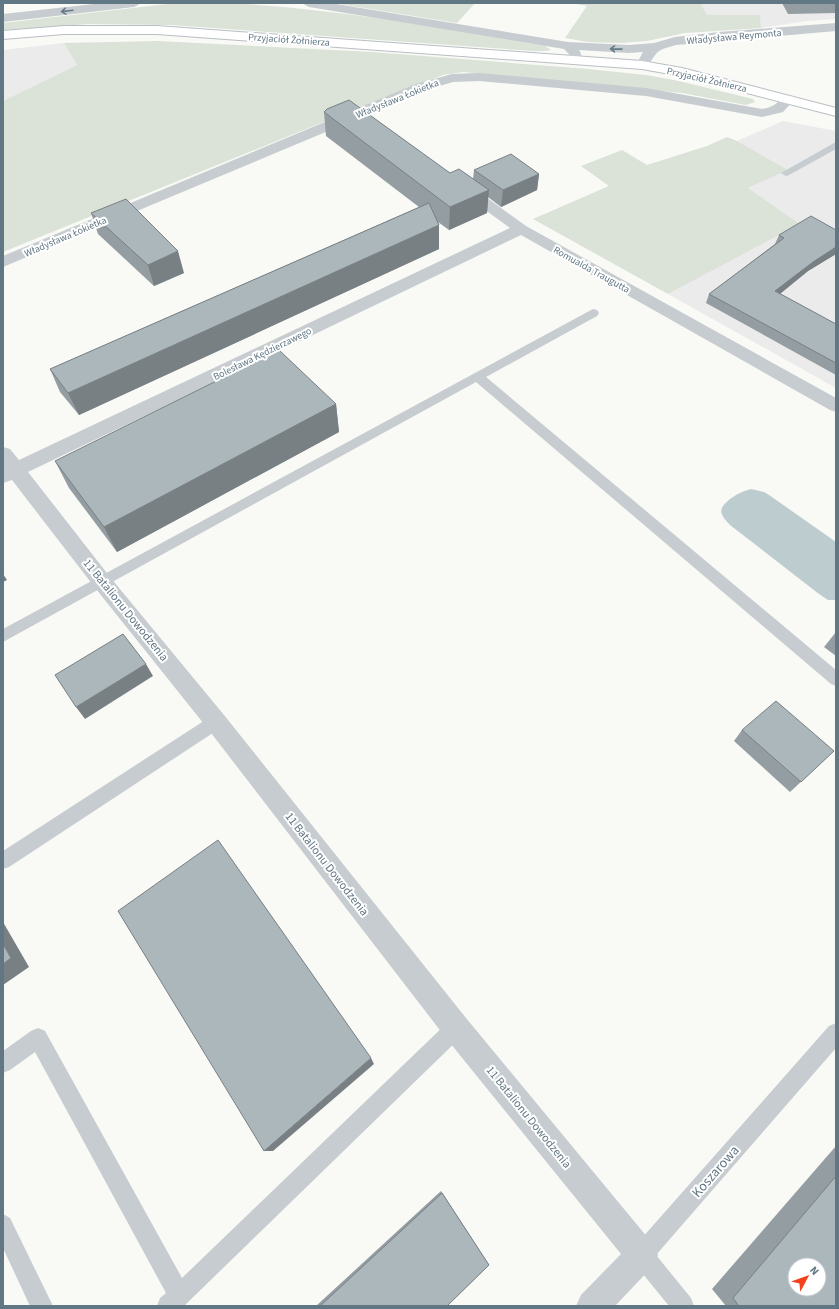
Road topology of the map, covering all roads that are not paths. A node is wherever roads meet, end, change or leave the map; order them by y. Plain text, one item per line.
1 (134, 3) edge
2 (308, 3) edge
3 (3, 18) edge
4 (836, 27) edge
5 (3, 35) edge
6 (568, 46) junction
7 (655, 47) junction
8 (575, 59) junction
9 (642, 65) junction
10 (788, 99) junction
11 (836, 112) edge
12 (359, 113) junction
13 (372, 122) edge
14 (836, 145) edge
15 (786, 174) dead end
16 (450, 178) edge
17 (521, 229) junction
18 (3, 262) edge
19 (593, 313) dead end
20 (478, 377) junction
21 (836, 406) edge
22 (7, 467) edge
23 (103, 583) junction
24 (3, 636) edge
25 (836, 679) edge
26 (216, 722) junction
27 (3, 861) edge
28 (456, 1028) junction
29 (836, 1033) edge
30 (3, 1063) edge
31 (3, 1225) edge
32 (642, 1255) junction
33 (174, 1301) edge
34 (42, 1306) edge
35 (592, 1306) edge
36 (683, 1306) edge

1 -> 3 street
2 - 6 street
4 - 7 street, Władysława Reymonta
5 - 8 main road, Przyjaciół Żołnierza
7 -> 6 street, Władysława Reymonta
6 - 8 street
7 - 9 street
8 - 9 main road, Przyjaciół Żołnierza
9 - 10 main road, Przyjaciół Żołnierza
10 - 11 main road, Przyjaciół Żołnierza
10 - 12 street, Władysława Łokietka
12 - 13 street
12 - 18 street, Władysława Łokietka
14 - 15 lane
16 - 17 street, Romualda Traugutta
17 - 21 street, Romualda Traugutta
17 - 22 street, Bolesława Kędzierzawego
19 - 20 lane
20 - 23 lane
20 - 25 lane
22 - 23 street, 11 Batalionu Dowodzenia
23 - 24 lane
23 - 26 street, 11 Batalionu Dowodzenia
26 - 27 lane
26 - 28 street, 11 Batalionu Dowodzenia
28 - 32 street, 11 Batalionu Dowodzenia
28 - 33 lane
29 - 32 lane, Koszarowa
30 - 33 lane
31 - 34 lane
32 - 35 street, Koszarowa
32 - 36 lane

